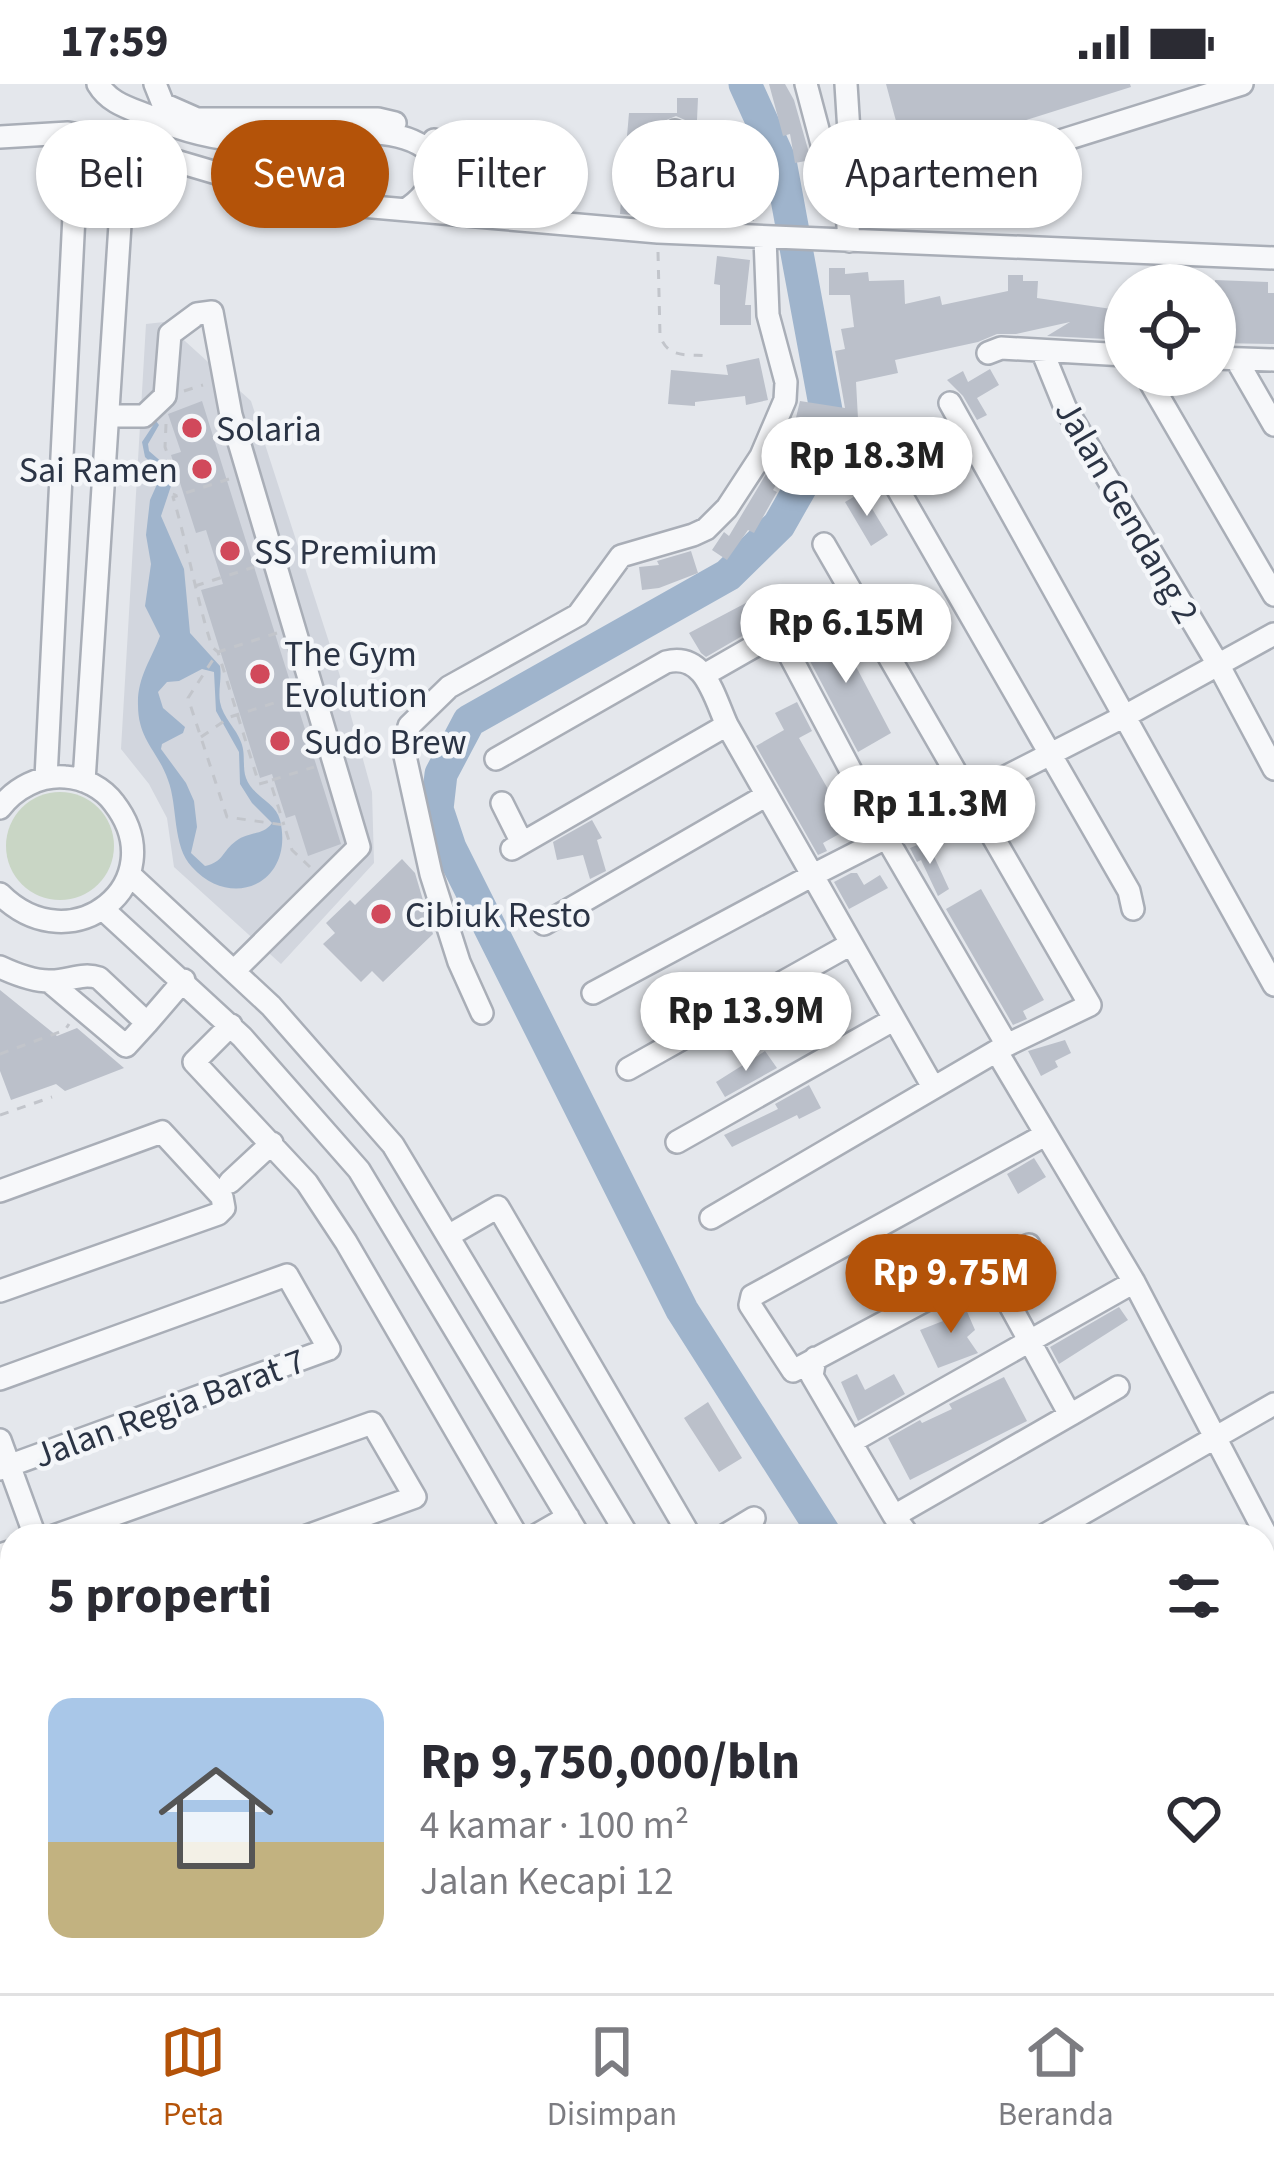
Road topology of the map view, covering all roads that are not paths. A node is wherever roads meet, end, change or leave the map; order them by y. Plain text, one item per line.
1 (98, 84) edge
2 (155, 84) edge
3 (806, 84) edge
4 (846, 84) edge
5 (1242, 84) edge
6 (413, 129) edge
7 (0, 136) edge
8 (36, 136) edge
9 (187, 162) edge
10 (406, 209) junction
11 (413, 210) edge
12 (588, 226) edge
13 (73, 228) edge
14 (121, 228) edge
15 (659, 228) edge
16 (658, 232) junction
17 (767, 238) junction
18 (839, 241) junction
19 (1274, 258) edge
20 (988, 353) dead end
21 (1043, 353) junction
22 (1104, 354) edge
23 (1236, 359) edge
24 (1274, 360) edge
25 (1236, 373) edge
26 (1158, 396) edge
27 (950, 403) dead end
28 (108, 416) junction
29 (1274, 425) edge
30 (892, 479) dead end
31 (824, 544) dead end
32 (851, 591) junction
33 (1274, 595) edge
34 (778, 633) junction
35 (1274, 634) edge
36 (1219, 666) junction
37 (704, 674) junction
38 (1115, 720) junction
39 (727, 725) junction
40 (1058, 750) junction
41 (496, 759) dead end
42 (1274, 769) edge
43 (46, 778) junction
44 (84, 781) junction
45 (767, 795) junction
46 (969, 798) junction
47 (502, 803) dead end
48 (0, 808) edge
49 (887, 839) junction
50 (129, 874) junction
51 (815, 874) junction
52 (0, 894) edge
53 (1132, 908) dead end
54 (104, 910) junction
55 (544, 924) dead end
56 (851, 944) junction
57 (0, 967) edge
58 (235, 970) junction
59 (184, 980) junction
60 (50, 982) junction
61 (1274, 985) edge
62 (593, 993) dead end
63 (271, 1006) junction
64 (482, 1013) dead end
65 (893, 1021) junction
66 (147, 1023) junction
67 (236, 1031) junction
68 (1002, 1049) junction
69 (628, 1069) dead end
70 (933, 1087) junction
71 (1045, 1135) junction
72 (677, 1142) dead end
73 (272, 1143) junction
74 (230, 1182) dead end
75 (0, 1191) edge
76 (711, 1218) dead end
77 (448, 1236) junction
78 (1029, 1245) dead end
79 (988, 1267) junction
80 (1134, 1282) junction
81 (0, 1291) edge
82 (1030, 1341) junction
83 (815, 1358) junction
84 (0, 1379) edge
85 (1118, 1387) dead end
86 (1274, 1404) edge
87 (1070, 1415) junction
88 (1216, 1435) junction
89 (0, 1440) edge
90 (850, 1442) junction
91 (4, 1467) edge
92 (894, 1516) junction
93 (754, 1518) dead end
94 (30, 1524) edge
95 (88, 1524) edge
96 (340, 1524) edge
97 (510, 1524) edge
98 (572, 1524) edge
99 (621, 1524) edge
100 (683, 1524) edge
101 (744, 1524) edge
102 (900, 1524) edge
103 (1063, 1524) edge
104 (1261, 1524) edge

1 - 10 street
2 - 6 street
3 - 18 street
4 - 5 street
7 - 8 street
9 - 10 street
10 - 11 street
12 - 16 street
13 - 43 street
14 - 28 street
15 - 16 street
16 - 17 street
17 - 18 street
17 - 64 street
18 - 19 street
20 - 21 street
21 - 22 street
21 - 36 street, Jalan Gendang 2
23 - 24 street
25 - 29 street
26 - 33 street
27 - 38 street
28 - 44 street
28 - 58 street
30 - 40 street
31 - 32 street
32 - 34 street
32 - 46 street
34 - 37 street
34 - 49 street
35 - 36 street
36 - 38 street
36 - 42 street, Jalan Gendang 2
37 - 39 street
37 - 41 street
38 - 40 street
38 - 61 street
39 - 45 street
39 - 47 street
40 - 46 street
40 - 53 street
43 - 44 street
43 - 48 street
44 - 50 street
45 - 51 street
45 - 55 street
46 - 49 street
46 - 68 street
49 - 51 street
49 - 68 street
50 - 54 street
50 - 58 street
51 - 56 street
51 - 62 street
52 - 54 street
54 - 59 street
56 - 65 street
56 - 69 street
57 - 60 street
58 - 63 street
59 - 66 street
59 - 67 street
60 - 66 street
60 - 66 street
63 - 67 street
63 - 77 street
65 - 70 street
65 - 72 street
67 - 73 street
67 - 98 street
68 - 70 street
68 - 71 street
70 - 76 street
71 - 80 street
71 - 83 street
73 - 74 street
73 - 97 street
75 - 81 street
77 - 99 street
77 - 100 street
78 - 79 street
79 - 82 street
79 - 83 street
80 - 82 street
80 - 88 street
82 - 87 street
82 - 90 street
83 - 90 street
84 - 91 street, Jalan Regia Barat 7
85 - 87 street
86 - 88 street
87 - 92 street
88 - 103 street
88 - 104 street
89 - 91 street
90 - 92 street
91 - 94 street
92 - 102 street
93 - 101 street
95 - 96 street

